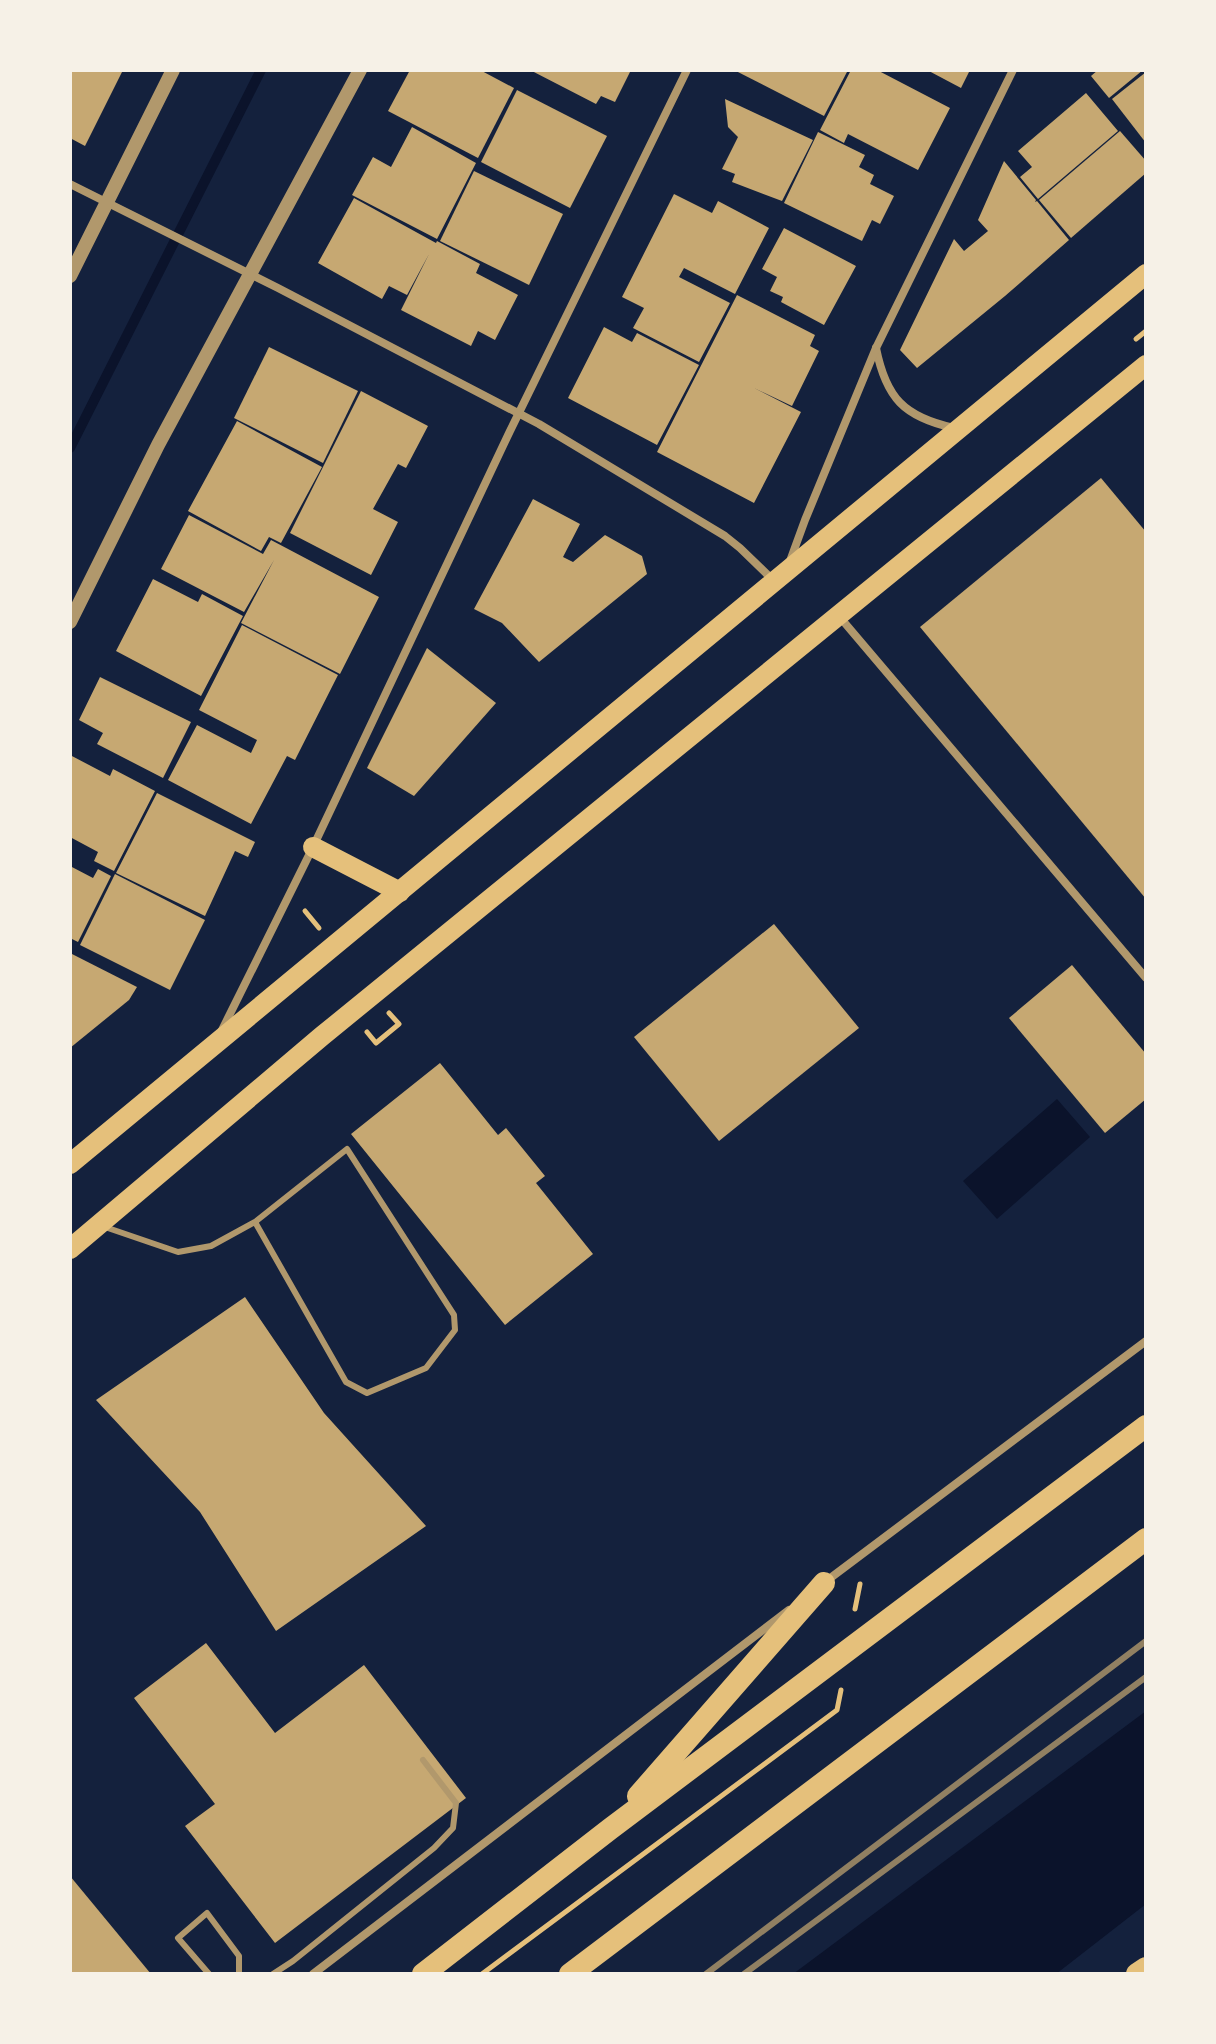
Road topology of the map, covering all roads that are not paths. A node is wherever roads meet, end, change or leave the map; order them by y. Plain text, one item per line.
1 (173, 70) edge
2 (360, 70) edge
3 (687, 70) edge
4 (1013, 70) edge
5 (70, 184) edge
6 (107, 202) junction
7 (250, 274) junction
8 (1146, 274) edge
9 (70, 276) edge
10 (876, 348) junction
11 (1146, 365) edge
12 (518, 414) junction
13 (958, 430) junction
14 (780, 577) junction
15 (838, 614) junction
16 (70, 622) edge
17 (313, 847) junction
18 (400, 892) junction
19 (1146, 978) edge
20 (214, 1046) junction
21 (70, 1164) edge
22 (255, 1222) junction
23 (99, 1225) junction
24 (70, 1249) edge
25 (1146, 1341) edge
26 (1146, 1426) edge
27 (1146, 1539) edge
28 (824, 1583) junction
29 (423, 1760) dead end
30 (610, 1829) junction
31 (1146, 1968) edge
32 (209, 1974) edge
33 (239, 1974) edge
34 (273, 1974) edge
35 (313, 1974) edge
36 (423, 1974) edge
37 (570, 1974) edge
38 (1137, 1974) edge

1 - 6 street
2 - 7 street
3 - 12 street
4 - 10 street
5 - 6 street
6 - 7 street
6 - 9 street
7 - 12 street
7 - 16 street
8 - 13 main road
10 - 13 street
10 - 14 street
11 - 15 main road
12 - 14 street
12 - 17 street
13 - 14 main road
14 - 18 main road
15 - 19 street
15 - 23 main road
17 - 18 main road
17 - 20 street
18 - 20 main road
20 - 21 main road
22 - 22 lane
22 - 23 lane
23 - 24 main road
25 - 28 street
26 - 30 highway
27 - 37 highway
28 - 30 highway
28 - 35 street
29 - 34 lane
30 - 36 highway
31 - 38 highway
32 - 33 lane

